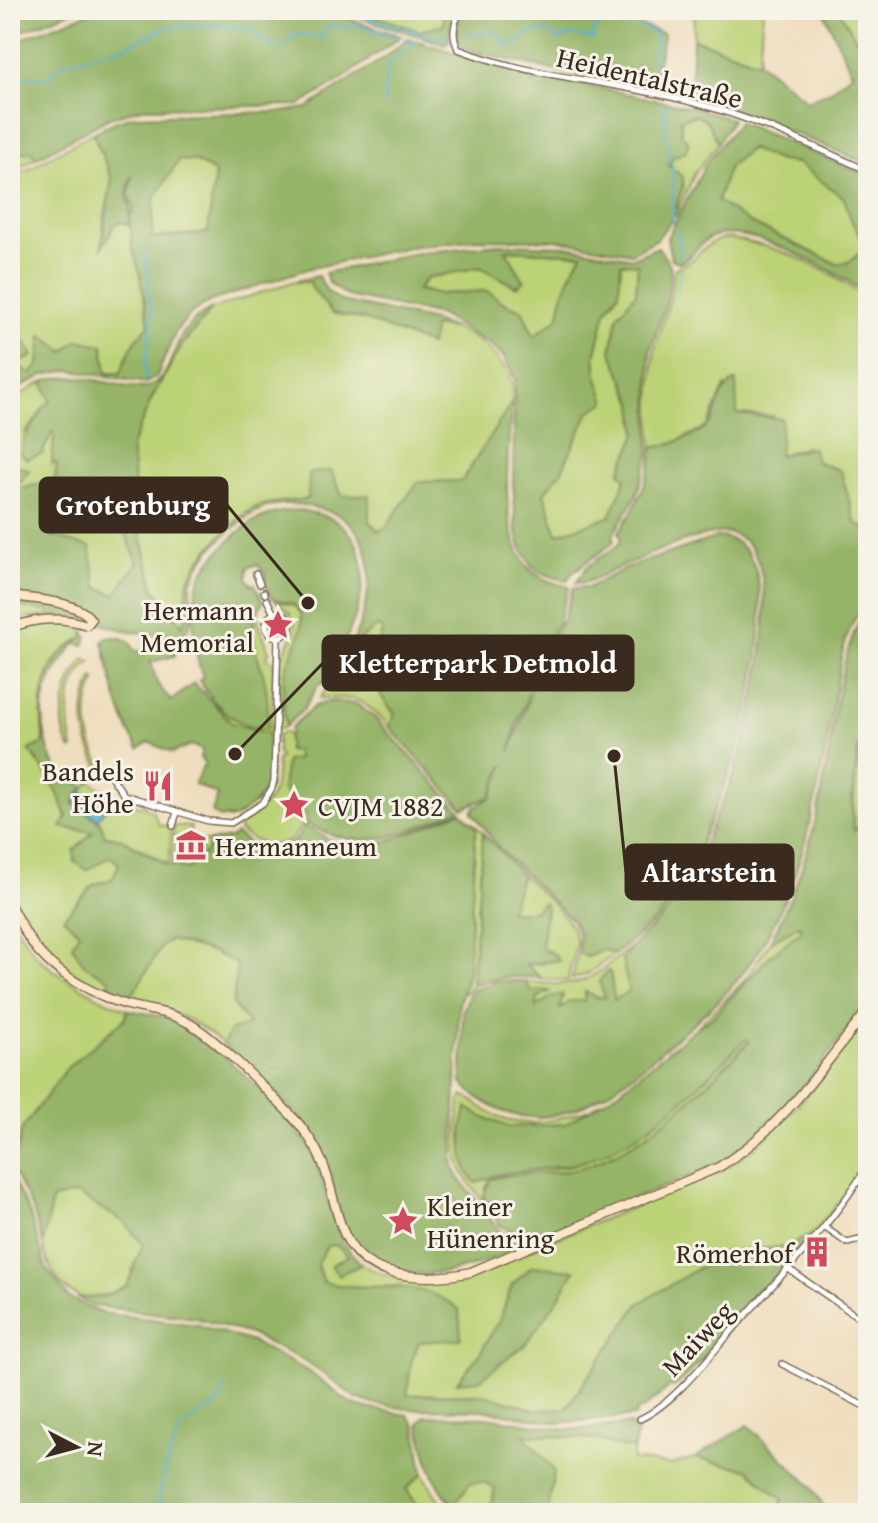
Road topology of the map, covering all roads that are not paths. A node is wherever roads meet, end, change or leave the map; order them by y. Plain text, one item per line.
1 (462, 10) edge
2 (868, 171) edge
3 (251, 584) dead end
4 (10, 596) edge
5 (274, 614) junction
6 (10, 628) edge
7 (278, 637) junction
8 (108, 772) dead end
9 (187, 805) dead end
10 (180, 812) junction
11 (173, 826) dead end
12 (10, 905) edge
13 (868, 1010) edge
14 (868, 1165) edge
15 (824, 1227) junction
16 (868, 1238) edge
17 (787, 1268) junction
18 (868, 1324) edge
19 (782, 1364) dead end
20 (868, 1408) edge
21 (640, 1419) dead end

1 - 2 street, Heidentalstraße
3 - 5 street
4 - 6 main road
5 - 7 street
5 - 7 street
7 - 10 street
8 - 10 street
9 - 10 street
10 - 11 street
12 - 13 main road
14 - 15 street, Maiweg
15 - 16 street
15 - 17 street, Maiweg
17 - 18 street
17 - 21 street, Maiweg
19 - 20 street

